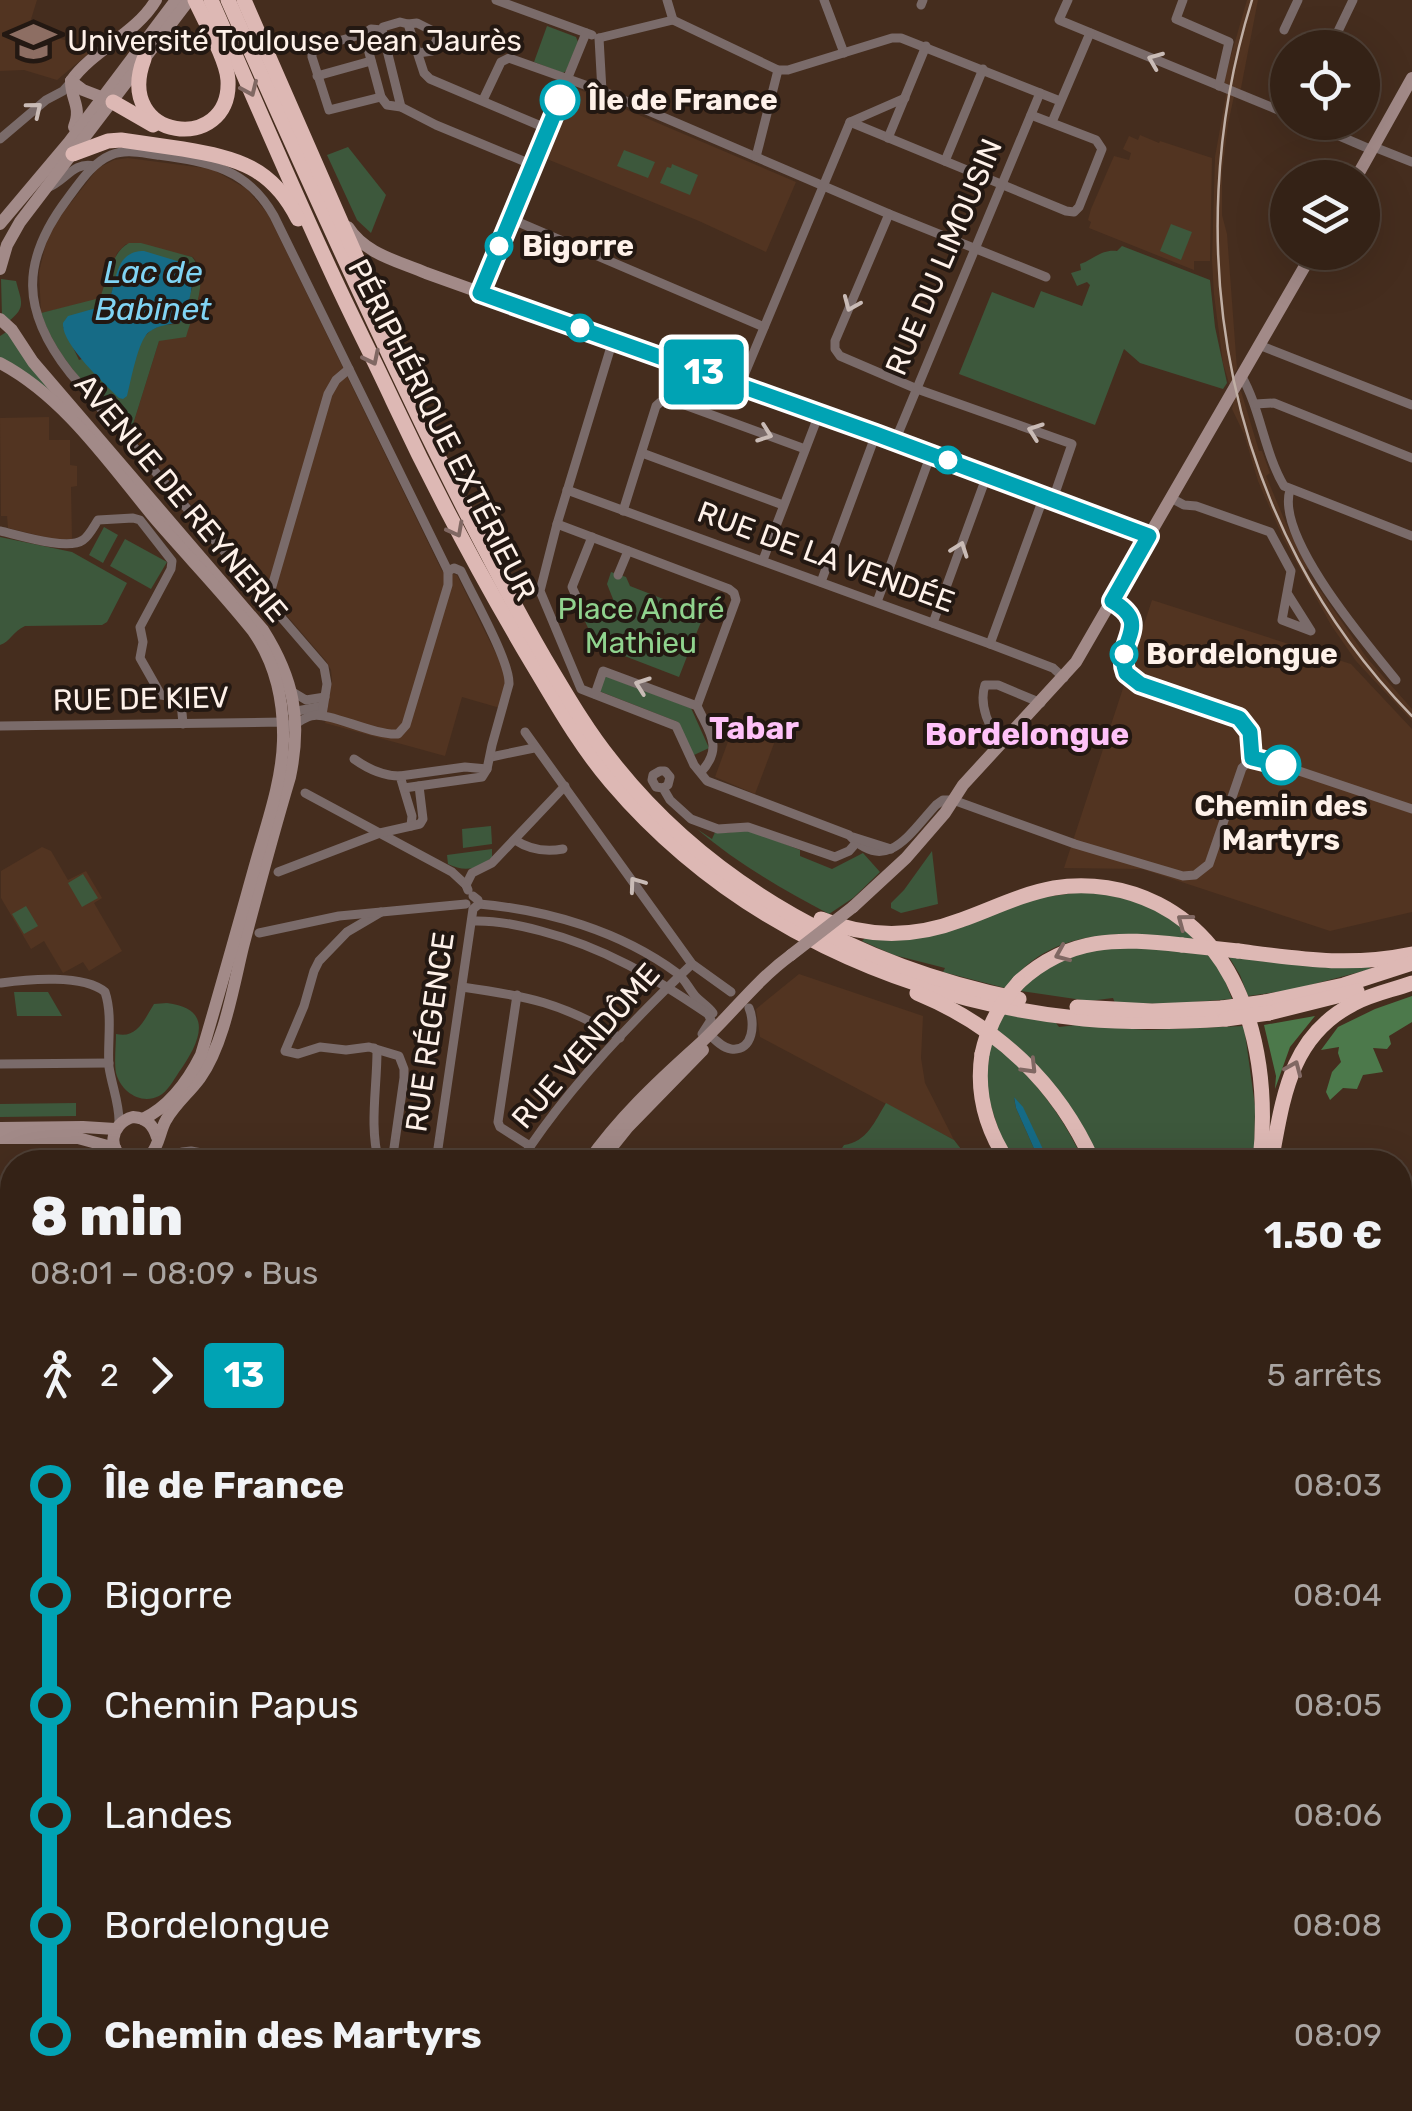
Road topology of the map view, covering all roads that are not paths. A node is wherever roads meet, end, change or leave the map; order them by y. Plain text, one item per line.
1 (156, 0) edge
2 (210, 0) edge
3 (228, 0) edge
4 (244, 0) edge
5 (496, 0) edge
6 (667, 0) edge
7 (824, 0) edge
8 (1068, 0) edge
9 (1183, 0) edge
10 (1298, 0) edge
11 (1353, 0) edge
12 (186, 2) edge
13 (672, 20) junction
14 (408, 24) junction
15 (382, 30) junction
16 (1284, 30) dead end
17 (1339, 30) edge
18 (1090, 33) junction
19 (364, 34) junction
20 (586, 34) junction
21 (599, 38) junction
22 (926, 46) junction
23 (844, 52) junction
24 (418, 53) junction
25 (148, 55) junction
26 (372, 60) junction
27 (982, 69) junction
28 (778, 70) junction
29 (317, 76) junction
30 (1412, 78) edge
31 (569, 79) junction
32 (72, 82) junction
33 (1220, 86) junction
34 (602, 91) junction
35 (1040, 93) junction
36 (381, 98) junction
37 (905, 98) junction
38 (108, 100) junction
39 (483, 100) junction
40 (1060, 101) junction
41 (401, 107) junction
42 (1270, 107) edge
43 (1031, 115) junction
44 (850, 122) junction
45 (1052, 122) junction
46 (166, 128) junction
47 (548, 129) junction
48 (0, 138) edge
49 (888, 138) junction
50 (1353, 140) edge
51 (70, 148) junction
52 (1373, 148) junction
53 (756, 157) junction
54 (1366, 160) edge
55 (945, 161) junction
56 (1412, 162) edge
57 (532, 164) junction
58 (94, 166) junction
59 (1002, 184) junction
60 (824, 186) junction
61 (47, 188) junction
62 (338, 213) junction
63 (889, 214) junction
64 (511, 219) junction
65 (0, 224) edge
66 (975, 248) junction
67 (0, 269) edge
68 (1302, 270) edge
69 (332, 274) junction
70 (1046, 278) dead end
71 (480, 293) junction
72 (0, 319) edge
73 (764, 327) junction
74 (613, 340) junction
75 (1259, 345) junction
76 (0, 363) edge
77 (348, 368) junction
78 (1241, 375) junction
79 (740, 385) junction
80 (917, 389) junction
81 (1255, 404) junction
82 (1412, 404) edge
83 (414, 406) junction
84 (820, 414) junction
85 (876, 434) junction
86 (895, 441) junction
87 (805, 449) junction
88 (642, 453) junction
89 (931, 454) junction
90 (1412, 458) edge
91 (987, 475) junction
92 (567, 490) junction
93 (1290, 490) junction
94 (1048, 497) junction
95 (1171, 498) junction
96 (784, 505) junction
97 (623, 511) junction
98 (557, 524) junction
99 (0, 531) edge
100 (1149, 536) junction
101 (1412, 536) edge
102 (592, 537) junction
103 (628, 550) junction
104 (763, 560) junction
105 (448, 571) junction
106 (618, 575) dead end
107 (821, 582) junction
108 (1287, 592) dead end
109 (268, 600) junction
110 (1112, 601) junction
111 (877, 602) junction
112 (584, 614) dead end
113 (933, 623) junction
114 (990, 644) junction
115 (1064, 678) junction
116 (1396, 680) dead end
117 (291, 691) junction
118 (595, 694) junction
119 (1041, 702) junction
120 (324, 706) junction
121 (697, 706) junction
122 (292, 719) junction
123 (183, 724) junction
124 (0, 726) edge
125 (524, 732) dead end
126 (1004, 741) junction
127 (534, 748) junction
128 (490, 758) junction
129 (1252, 758) junction
130 (354, 759) dead end
131 (487, 769) junction
132 (702, 772) junction
133 (400, 776) junction
134 (419, 786) junction
135 (565, 786) junction
136 (404, 788) junction
137 (663, 788) dead end
138 (305, 793) dead end
139 (954, 800) junction
140 (1412, 809) edge
141 (411, 826) junction
142 (380, 834) junction
143 (852, 839) junction
144 (515, 840) junction
145 (563, 849) dead end
146 (278, 872) dead end
147 (452, 872) junction
148 (472, 874) junction
149 (742, 882) junction
150 (472, 899) junction
151 (380, 912) junction
152 (339, 916) junction
153 (472, 921) junction
154 (347, 932) junction
155 (259, 933) dead end
156 (1412, 954) edge
157 (791, 955) junction
158 (1412, 963) edge
159 (692, 964) junction
160 (878, 971) junction
161 (1412, 974) edge
162 (680, 975) junction
163 (0, 983) edge
164 (1412, 983) edge
165 (462, 987) junction
166 (669, 988) junction
167 (516, 995) junction
168 (740, 1000) junction
169 (707, 1004) junction
170 (1267, 1008) junction
171 (1224, 1014) junction
172 (713, 1033) junction
173 (620, 1038) junction
174 (374, 1048) junction
175 (683, 1058) junction
176 (109, 1063) junction
177 (0, 1064) edge
178 (114, 1090) junction
179 (140, 1118) junction
180 (117, 1127) junction
181 (0, 1128) edge
182 (157, 1137) junction
183 (0, 1138) edge
184 (530, 1146) junction
185 (106, 1150) edge
186 (118, 1150) edge
187 (154, 1150) edge
188 (376, 1150) edge
189 (394, 1150) edge
190 (438, 1150) edge
191 (528, 1150) edge
192 (597, 1150) edge
193 (610, 1150) edge
194 (1001, 1150) edge
195 (1086, 1150) edge
196 (1261, 1150) edge
197 (1273, 1150) edge

1 - 32 street
2 -> 69 highway, PÉRIPHÉRIQUE EXTÉRIEUR
3 - 83 highway
4 - 62 highway
5 - 20 street
6 - 13 street
7 - 23 street
8 - 18 street
9 - 33 street
10 - 16 street
11 - 17 street
12 - 25 street
12 - 38 street
12 - 46 highway
13 - 21 street
13 - 28 street
14 - 15 street
14 - 24 street
14 - 24 street
15 - 19 street
15 - 41 street
33 -> 18 street
18 - 40 street
19 - 26 street
19 - 29 street
20 - 21 street
20 - 31 street
21 - 34 street
22 - 23 street
22 - 27 street
22 - 37 street
23 - 28 street
24 - 39 street
25 - 38 street
25 - 46 highway
26 - 29 street
26 - 36 street
27 - 35 street
27 - 55 street
28 - 53 street
29 - 36 street
30 - 52 street
31 - 34 street
31 - 39 street
31 - 47 street
32 - 38 street
48 -> 32 street
32 - 51 street
33 - 42 street
34 - 53 street
35 - 40 street
35 - 43 street, RUE DU LIMOUSIN
36 - 41 street
37 - 44 street
37 - 49 street
38 - 46 highway
38 - 51 street
39 - 47 street
40 - 45 street
41 - 57 street
43 - 45 street
43 - 59 street, RUE DU LIMOUSIN
44 - 49 street
44 - 60 street
45 - 59 street
47 - 57 street
49 - 55 street
50 - 52 street
51 - 61 street
51 - 65 street
51 - 69 highway
52 - 54 street
52 - 56 street
53 - 60 street
55 - 59 street
57 - 64 street
58 - 61 street
58 - 77 street
58 - 109 street
59 - 66 street, RUE DU LIMOUSIN
60 - 63 street
60 - 73 street
61 - 67 street
62 - 71 street
62 - 83 highway
63 - 66 street
63 -> 80 street
64 - 71 street
64 - 73 street
66 - 70 street
66 - 80 street, RUE DU LIMOUSIN
68 - 75 street
69 -> 160 highway, PÉRIPHÉRIQUE EXTÉRIEUR
71 - 74 street
72 - 117 street, AVENUE DE REYNERIE
73 - 79 street
74 - 79 street
74 - 92 street
75 - 78 street
75 - 82 street
76 - 122 street, AVENUE DE REYNERIE
77 - 105 street
77 - 109 street
78 - 81 street
78 - 95 street
79 - 84 street
80 - 86 street, RUE DU LIMOUSIN
94 -> 80 street
81 - 90 street
81 - 93 street
83 - 149 highway
84 - 85 street
84 - 87 street
85 - 86 street
85 - 107 street
86 - 89 street
88 -> 87 street
87 - 96 street
88 - 96 street
88 - 97 street
89 - 91 street
89 - 111 street
91 - 94 street
113 -> 91 street
92 - 97 street, RUE DE LA VENDÉE
92 - 98 street
93 - 101 street
93 - 116 street
94 - 100 street
94 - 114 street
95 - 100 street
95 - 108 street
96 - 104 street
97 - 104 street, RUE DE LA VENDÉE
98 - 102 street
98 - 118 street
99 - 123 street
100 - 110 street
102 - 103 street
102 - 112 street
103 - 106 street
103 - 121 street
104 - 107 street, RUE DE LA VENDÉE
105 - 120 street
105 - 128 street
107 - 111 street, RUE DE LA VENDÉE
109 - 120 street
110 - 115 street
110 - 129 street
111 - 113 street, RUE DE LA VENDÉE
113 - 114 street, RUE DE LA VENDÉE
114 - 115 street, RUE DE LA VENDÉE
115 - 119 street
117 - 120 street
117 - 122 street, AVENUE DE REYNERIE
121 -> 118 street
118 - 132 street
119 - 126 street
119 - 126 street
120 - 122 street, RUE DE KIEV
121 - 132 street
122 - 123 street, RUE DE KIEV
122 - 179 street, AVENUE DE REYNERIE
122 - 182 street, AVENUE DE REYNERIE
123 - 124 street, RUE DE KIEV
125 - 127 street
126 - 139 street
127 - 128 street
127 - 135 street
128 - 131 street
129 - 139 street
129 - 140 street
130 - 133 street
131 - 133 street
131 - 134 street
132 - 143 street
133 - 136 street
134 - 136 street
134 - 141 street
135 - 144 street
159 -> 135 street
136 - 141 street
137 - 143 street
138 - 142 street
139 - 143 street
139 - 157 street, bridge
141 - 142 street
142 - 146 street
142 - 147 street
144 - 145 street
144 - 148 street
147 - 148 street
147 - 150 street
148 - 150 street
148 - 150 street, RUE RÉGENCE
149 - 171 highway
196 -> 149 highway
150 - 151 street
150 - 153 street, RUE RÉGENCE
150 - 162 street
151 - 152 street
151 - 154 street
152 - 154 street
152 - 155 street
153 - 165 street, RUE RÉGENCE
153 - 166 street
154 - 174 street
156 -> 194 highway, bridge
157 - 168 street
157 - 172 street
158 - 170 highway
159 - 162 street, RUE VENDÔME
159 - 168 street
160 - 171 highway, PÉRIPHÉRIQUE EXTÉRIEUR
160 -> 195 highway
161 - 170 highway
162 - 166 street, RUE VENDÔME
162 - 169 street
163 - 176 street
197 -> 164 highway
165 - 167 street
165 - 190 street, RUE RÉGENCE
166 - 173 street, RUE VENDÔME
166 - 175 street
167 - 173 street
167 - 184 street
168 - 169 street
168 - 172 street
168 - 172 street
169 - 172 street
170 - 171 highway, bridge
172 - 175 street
172 - 193 street
173 - 184 street, RUE VENDÔME
174 - 188 street
174 - 189 street
175 - 192 street
176 - 177 street
176 - 178 street
178 - 179 street
178 - 180 street
179 - 180 street
179 - 182 street
180 - 181 street
180 - 186 street
182 - 187 street
183 - 185 street
184 - 191 street, RUE VENDÔME

